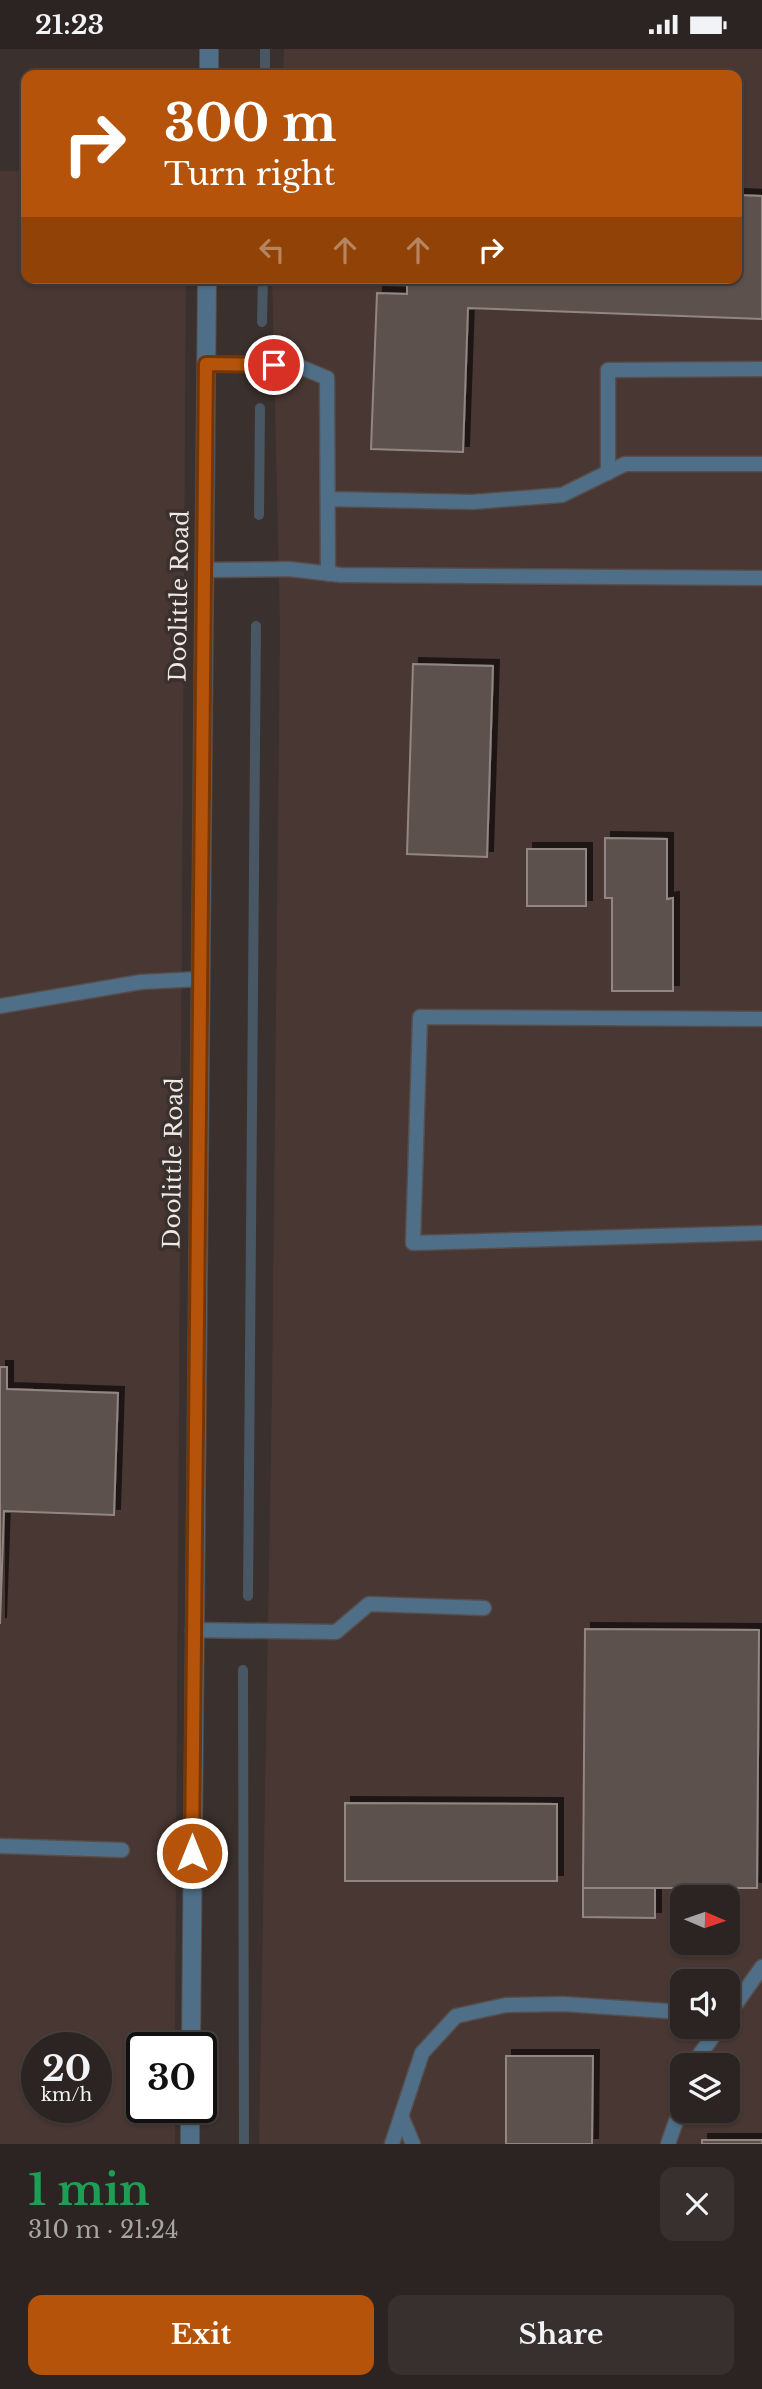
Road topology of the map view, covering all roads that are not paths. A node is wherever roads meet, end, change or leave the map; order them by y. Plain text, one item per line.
1 (209, 49) edge
2 (209, 70) edge
3 (207, 284) edge
4 (206, 364) junction
5 (762, 369) edge
6 (762, 464) edge
7 (608, 473) junction
8 (328, 499) junction
9 (204, 570) junction
10 (328, 574) junction
11 (762, 578) edge
12 (200, 979) junction
13 (0, 1006) edge
14 (762, 1019) edge
15 (762, 1233) edge
16 (484, 1608) dead end
17 (193, 1630) junction
18 (0, 1846) edge
19 (122, 1850) dead end
20 (762, 1966) edge
21 (740, 1998) edge
22 (670, 2011) edge
23 (191, 2032) edge
24 (402, 2118) junction
25 (190, 2123) edge
26 (675, 2123) edge
27 (190, 2144) edge
28 (393, 2144) edge
29 (414, 2144) edge
30 (668, 2144) edge

1 - 2 street
3 - 4 street, Doolittle Road
4 - 8 lane
4 - 9 street, Doolittle Road
5 - 7 lane
6 - 7 lane
7 - 8 lane
8 - 10 lane
9 - 10 lane
9 - 12 street, Doolittle Road
10 - 11 lane
12 - 13 lane
12 - 17 street, Doolittle Road
14 - 15 lane
16 - 17 lane
17 - 23 street, Doolittle Road
18 - 19 lane
20 - 21 lane
22 - 24 lane
24 - 28 lane
24 - 29 lane
25 - 27 street
26 - 30 lane

